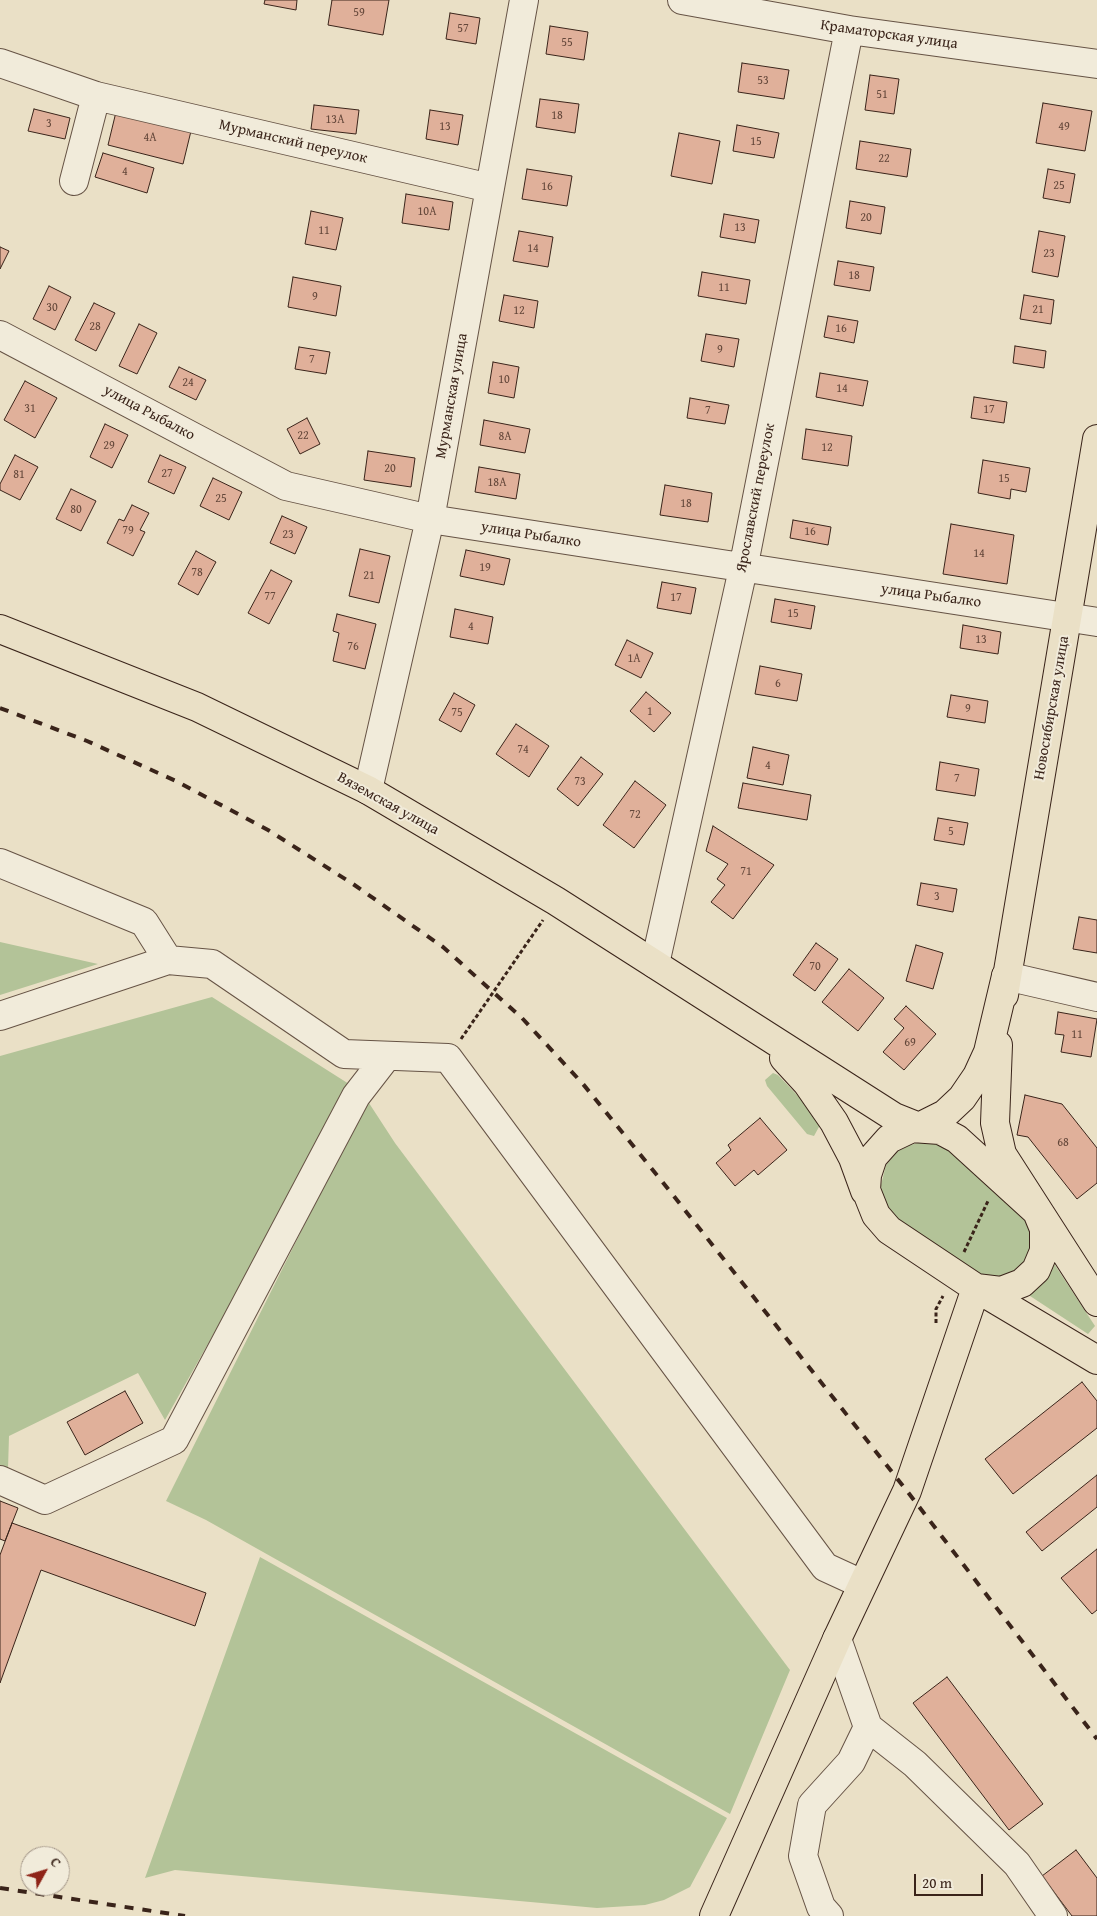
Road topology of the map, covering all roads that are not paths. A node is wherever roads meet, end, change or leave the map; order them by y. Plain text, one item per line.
1 (524, 0) edge
2 (682, 0) edge
3 (849, 30) junction
4 (0, 63) edge
5 (1097, 64) edge
6 (96, 96) junction
7 (74, 181) dead end
8 (490, 188) junction
9 (0, 335) edge
10 (1097, 439) edge
11 (430, 519) junction
12 (742, 569) junction
13 (1068, 617) junction
14 (1097, 622) edge
15 (0, 629) edge
16 (368, 790) junction
17 (0, 863) edge
18 (168, 960) junction
19 (655, 964) junction
20 (1006, 976) junction
21 (1097, 997) edge
22 (0, 1016) edge
23 (750, 1026) junction
24 (387, 1056) junction
25 (919, 1127) junction
26 (868, 1198) junction
27 (1037, 1212) junction
28 (976, 1288) junction
29 (1097, 1302) edge
30 (1097, 1360) edge
31 (0, 1480) edge
32 (862, 1584) junction
33 (837, 1639) junction
34 (868, 1727) junction
35 (714, 1916) edge
36 (829, 1916) edge
37 (1053, 1916) edge

1 - 8 street, Мурманская улица
2 - 3 street, Краматорская улица
3 - 5 street, Краматорская улица
3 - 12 street, Ярославский переулок
4 - 6 street, Мурманский переулок
6 - 7 street
6 - 8 street, Мурманский переулок
8 - 11 street, Мурманская улица
9 - 11 street, улица Рыбалко
10 - 13 main road, Новосибирская улица
11 - 12 street, улица Рыбалко
11 - 16 street, Мурманская улица
12 - 13 street, улица Рыбалко
12 - 19 street, Ярославский переулок
13 - 14 street, улица Рыбалко
13 - 20 main road, Новосибирская улица
15 - 16 main road, Вяземская улица
16 - 19 main road, Вяземская улица
17 - 18 street
18 - 22 street
18 - 24 street
19 - 23 main road, Вяземская улица
20 - 21 street
20 - 25 main road
20 - 27 main road
23 - 25 main road
23 - 26 main road
24 - 31 street
24 - 32 street
25 - 26 main road
25 - 27 main road
26 - 28 main road
27 - 28 main road
27 - 29 main road
28 - 30 main road
28 - 32 main road
32 - 33 main road
33 - 34 street
33 - 35 main road
34 - 36 street
34 - 37 street

